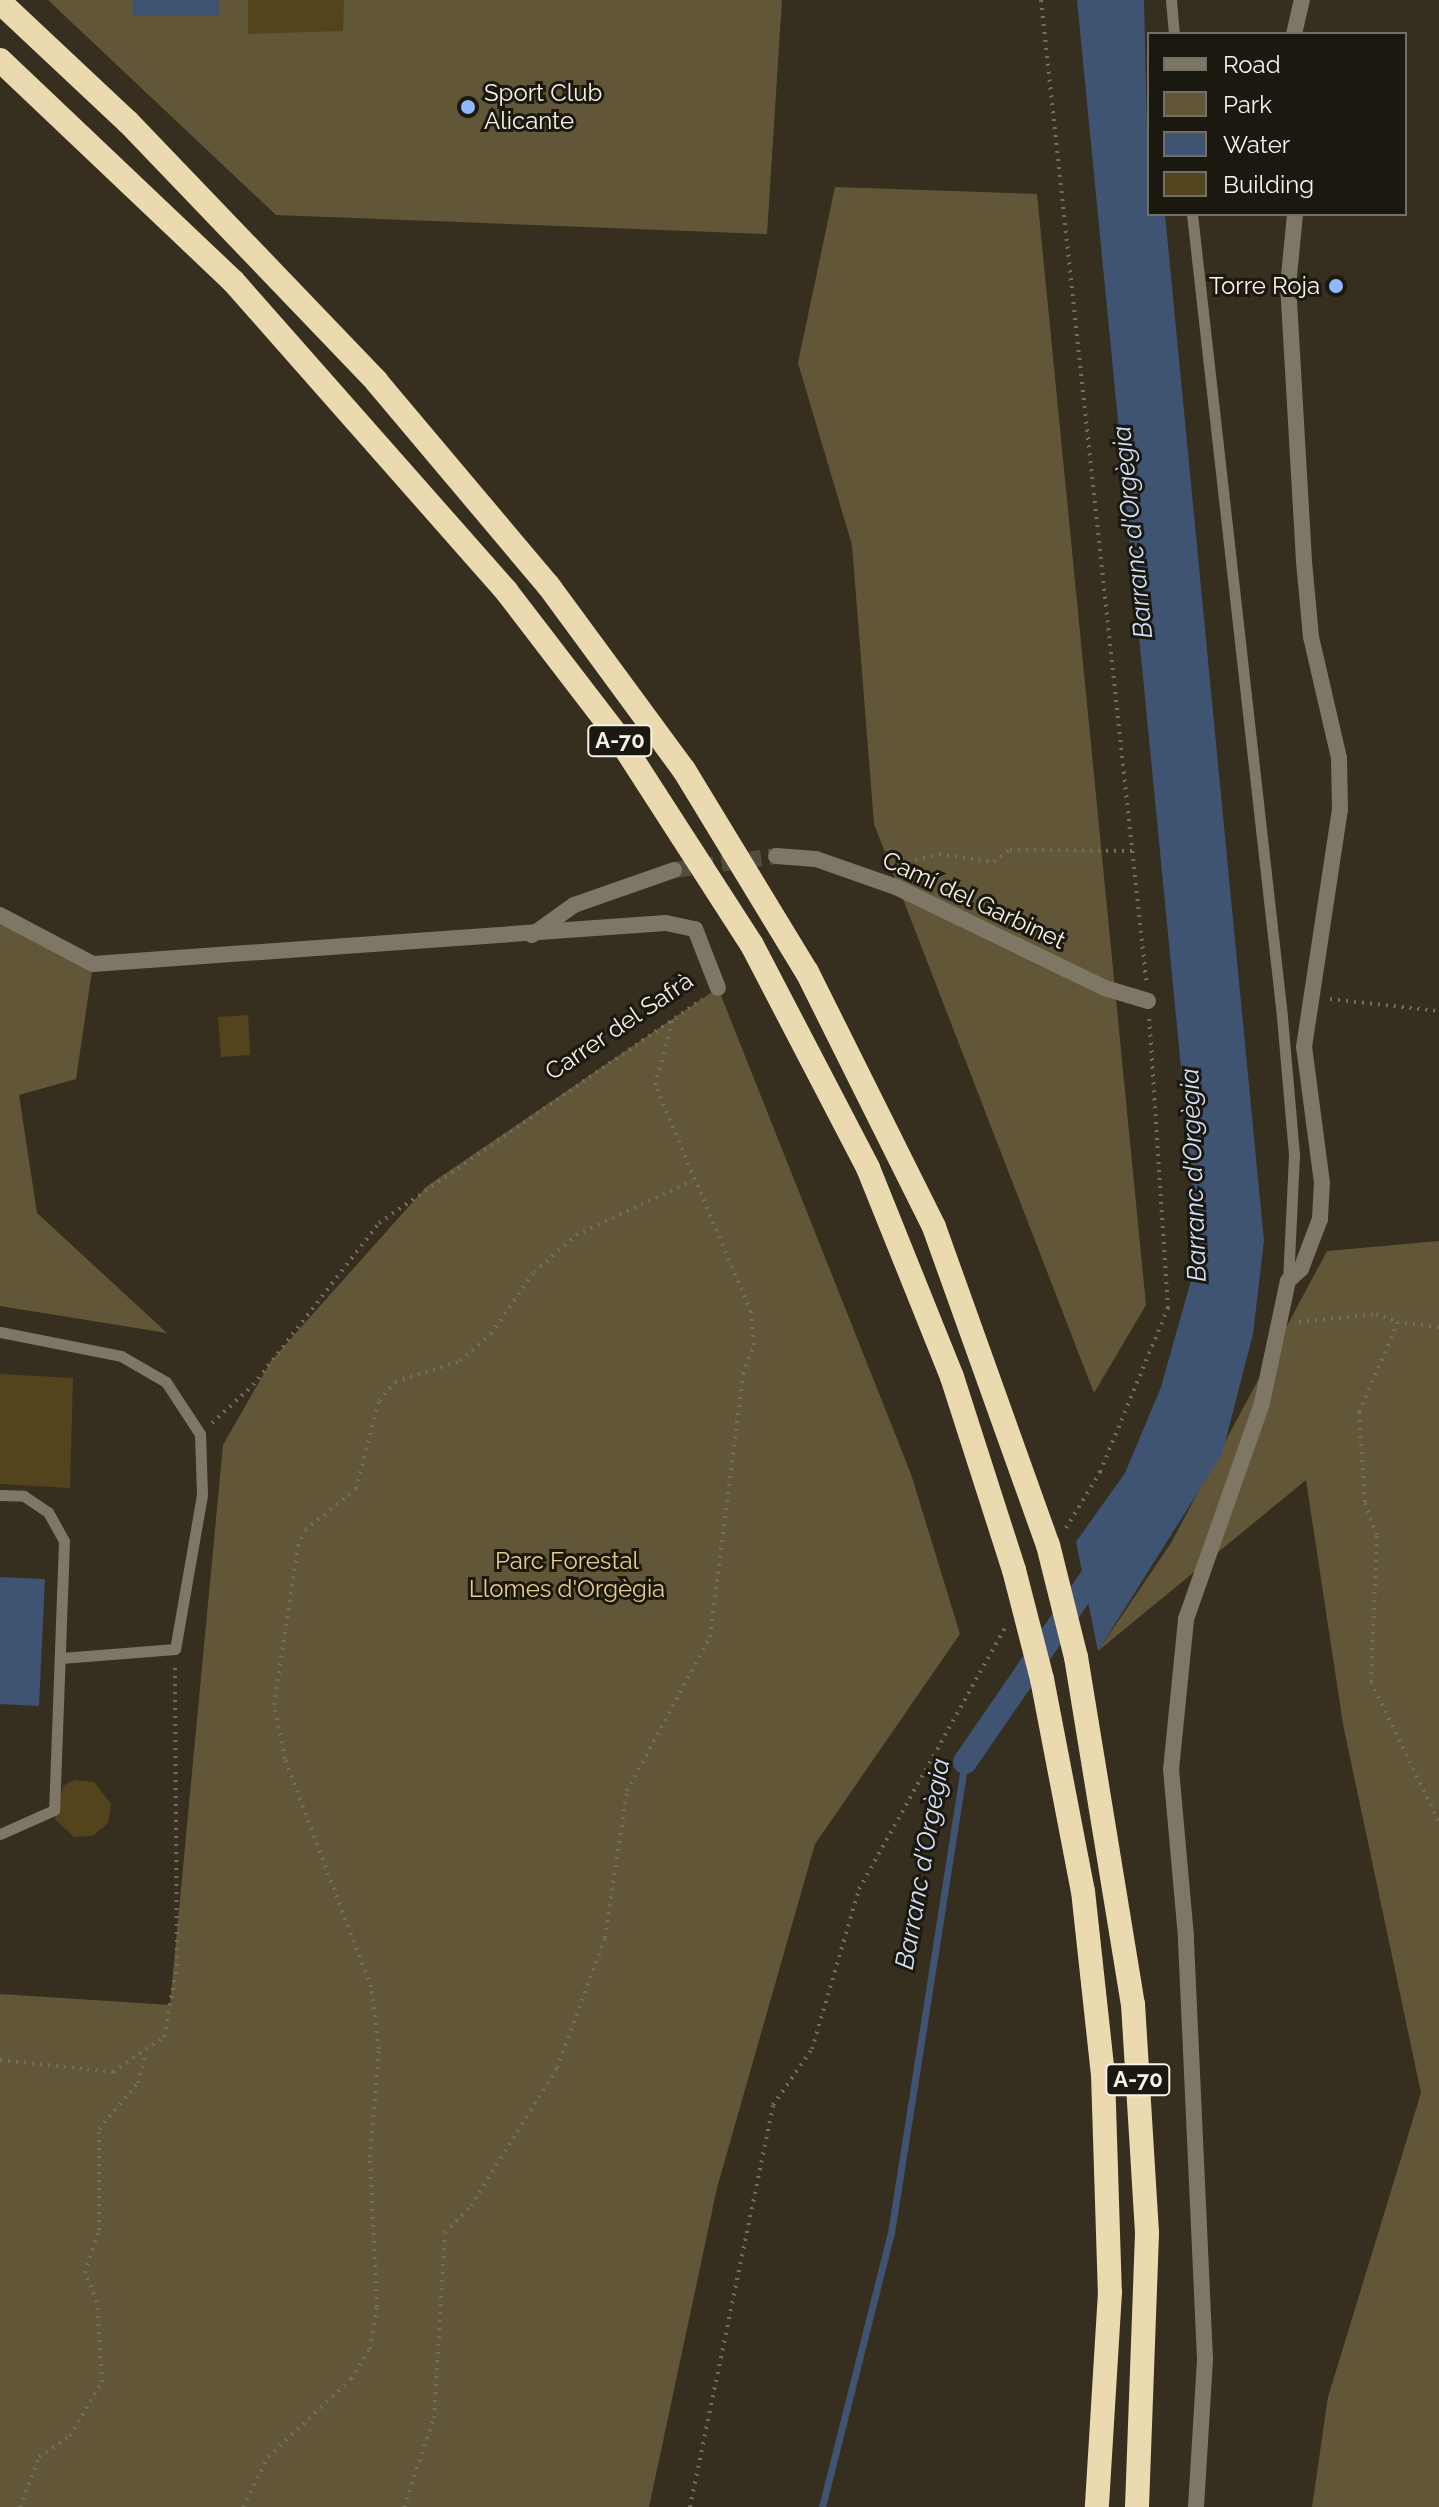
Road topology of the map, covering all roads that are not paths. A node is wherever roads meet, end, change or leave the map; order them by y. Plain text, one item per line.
1 (1171, 0) edge
2 (1302, 0) edge
3 (0, 2) edge
4 (1174, 32) edge
5 (1294, 32) edge
6 (0, 60) edge
7 (1192, 216) edge
8 (1295, 216) edge
9 (776, 856) tunnel mouth
10 (674, 870) tunnel mouth
11 (0, 915) edge
12 (530, 936) junction
13 (718, 988) road end
14 (1148, 1001) road end
15 (1288, 1281) junction
16 (0, 1332) edge
17 (0, 1495) edge
18 (61, 1658) junction
19 (0, 1834) edge
20 (1097, 2507) edge
21 (1137, 2507) edge
22 (1196, 2507) edge

1 - 4 lane
2 - 5 street
3 - 21 highway, A-70, bridge
6 - 20 highway, A-70, bridge
7 - 15 lane
8 - 15 street
9 - 14 street, Camí del Garbinet
10 - 12 street
11 - 12 street, Carrer del Safrà
12 - 13 street, Carrer del Safrà
15 - 22 street
16 - 18 lane
17 - 18 lane
18 - 19 lane

